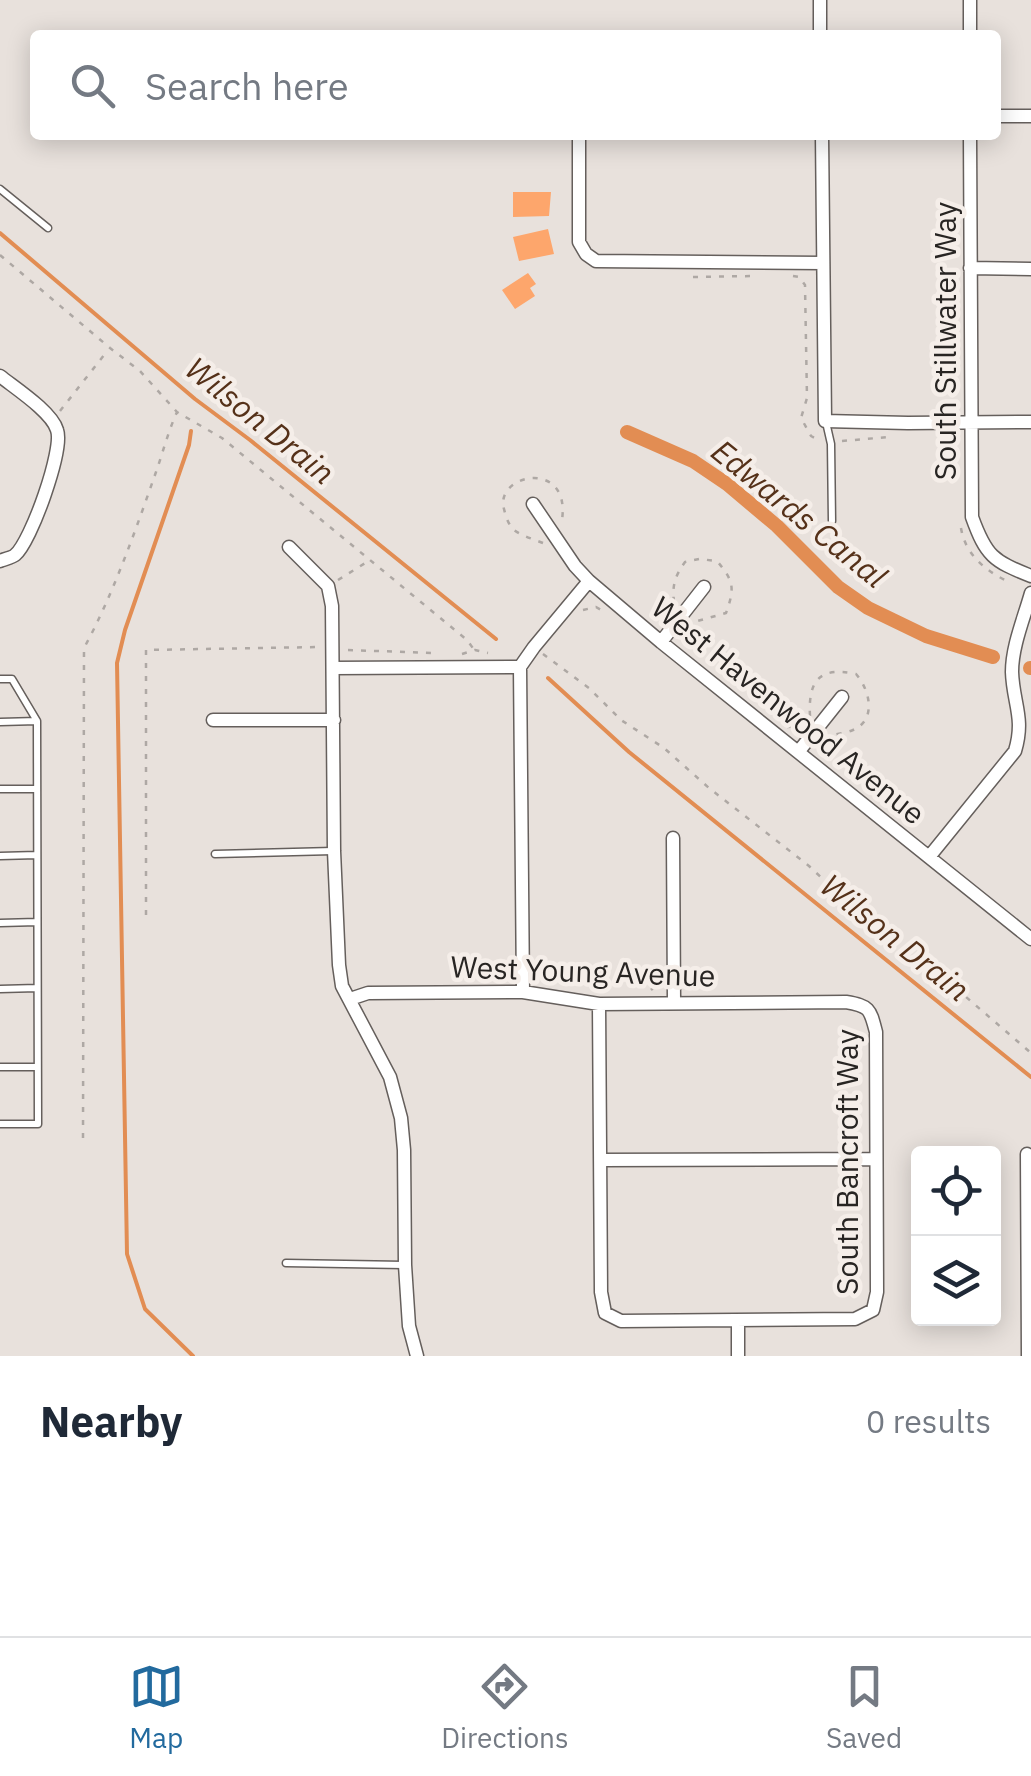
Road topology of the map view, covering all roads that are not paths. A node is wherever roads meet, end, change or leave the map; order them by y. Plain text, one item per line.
1 (820, 0) edge
2 (970, 0) edge
3 (820, 30) edge
4 (970, 30) edge
5 (1001, 116) edge
6 (1031, 116) edge
7 (579, 140) edge
8 (822, 140) edge
9 (970, 140) edge
10 (0, 188) edge
11 (48, 228) dead end
12 (823, 263) junction
13 (970, 268) junction
14 (1031, 268) edge
15 (0, 376) edge
16 (825, 420) junction
17 (1031, 422) edge
18 (970, 423) junction
19 (533, 504) dead end
20 (832, 521) dead end
21 (289, 548) dead end
22 (0, 561) edge
23 (1031, 576) edge
24 (589, 582) junction
25 (704, 587) dead end
26 (1031, 593) edge
27 (660, 642) junction
28 (520, 667) junction
29 (333, 668) junction
30 (0, 679) edge
31 (842, 697) dead end
32 (214, 720) dead end
33 (334, 720) junction
34 (37, 721) junction
35 (0, 722) edge
36 (800, 751) junction
37 (1016, 751) junction
38 (1031, 758) edge
39 (37, 788) junction
40 (0, 789) edge
41 (673, 838) dead end
42 (334, 851) junction
43 (216, 854) dead end
44 (0, 856) edge
45 (37, 856) junction
46 (929, 857) junction
47 (37, 922) junction
48 (0, 923) edge
49 (1031, 939) edge
50 (37, 988) junction
51 (0, 989) edge
52 (523, 992) junction
53 (350, 999) junction
54 (674, 1002) junction
55 (599, 1004) junction
56 (871, 1013) joint
57 (0, 1067) edge
58 (38, 1067) junction
59 (0, 1124) edge
60 (1027, 1154) dead end
61 (600, 1160) junction
62 (876, 1160) junction
63 (1029, 1216) edge
64 (286, 1264) dead end
65 (406, 1265) junction
66 (738, 1320) junction
67 (418, 1356) edge
68 (738, 1356) edge
69 (1028, 1356) edge

1 - 3 street
2 - 4 street
5 - 6 street
7 - 12 street
8 - 12 street
9 - 13 street, South Stillwater Way
10 - 11 lane
12 - 16 street
13 - 14 street
13 - 18 street, South Stillwater Way
15 - 22 street
16 - 18 street
16 - 20 lane
17 - 18 street
18 - 23 street, South Stillwater Way
19 - 24 street, West Havenwood Avenue
21 - 29 street
24 - 27 street, West Havenwood Avenue
24 - 28 street
25 - 27 street
26 - 37 street
27 - 36 street, West Havenwood Avenue
28 - 29 street
28 - 52 street
29 - 33 street
30 - 34 lane
31 - 36 street
32 - 33 street
33 - 42 street
34 - 35 lane
34 - 39 lane
36 - 46 street, West Havenwood Avenue
37 - 38 street
37 - 46 street
39 - 40 lane
39 - 45 lane
41 - 54 street
42 - 43 lane
42 - 53 street
44 - 45 lane
45 - 47 lane
46 - 49 street, West Havenwood Avenue
47 - 48 lane
47 - 50 lane
50 - 51 lane
50 - 58 lane
52 - 53 street, West Young Avenue
52 - 55 street, West Young Avenue
53 - 65 street
54 - 55 street, West Young Avenue
54 - 56 street, West Young Avenue
55 - 61 street
56 - 62 street, South Bancroft Way
57 - 58 lane
58 - 59 lane
60 - 63 street
61 - 62 street
61 - 66 street
62 - 66 street, South Bancroft Way
63 - 69 street
64 - 65 lane
65 - 67 street
66 - 68 street

